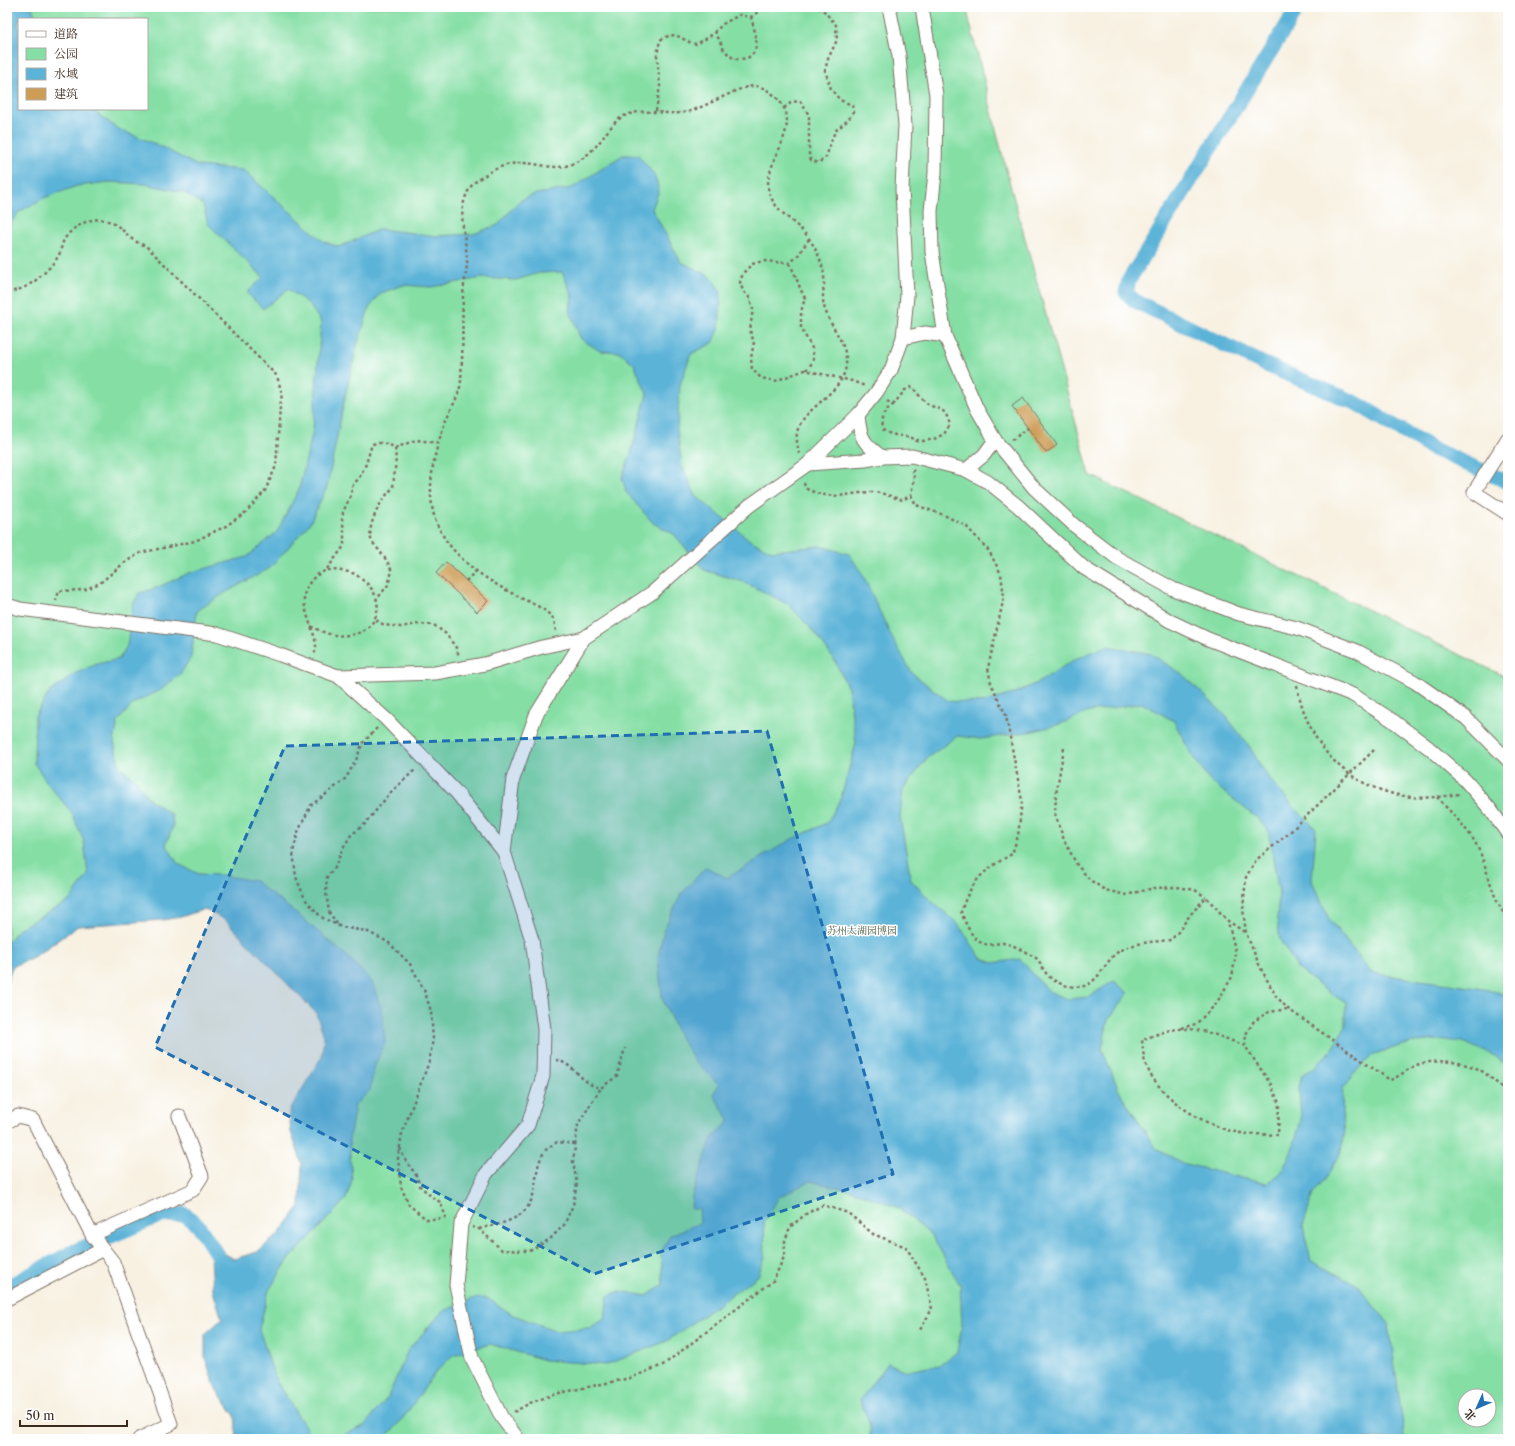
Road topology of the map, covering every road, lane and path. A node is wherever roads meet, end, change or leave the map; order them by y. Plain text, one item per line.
1 (765, 7) edge
2 (816, 7) edge
3 (889, 7) edge
4 (922, 7) edge
5 (751, 18) junction
6 (715, 31) junction
7 (784, 108) junction
8 (656, 111) junction
9 (809, 239) junction
10 (789, 263) junction
11 (7, 292) edge
12 (946, 336) junction
13 (904, 338) junction
14 (805, 370) junction
15 (841, 379) junction
16 (876, 393) junction
17 (893, 405) junction
18 (858, 415) junction
19 (1508, 438) edge
20 (917, 440) junction
21 (995, 440) junction
22 (439, 443) junction
23 (395, 448) junction
24 (912, 456) junction
25 (882, 457) junction
26 (804, 467) junction
27 (966, 470) junction
28 (910, 495) junction
29 (1508, 514) edge
30 (327, 569) junction
31 (476, 571) junction
32 (466, 581) dead end
33 (376, 600) junction
34 (7, 605) edge
35 (20, 609) junction
36 (7, 612) edge
37 (53, 613) junction
38 (376, 620) junction
39 (311, 626) junction
40 (584, 638) junction
41 (559, 643) junction
42 (313, 667) junction
43 (461, 669) junction
44 (1294, 672) junction
45 (338, 676) junction
46 (386, 719) junction
47 (1064, 748) dead end
48 (1374, 750) dead end
49 (425, 760) junction
50 (1508, 760) edge
51 (1349, 774) junction
52 (1474, 792) junction
53 (1437, 797) junction
54 (1508, 834) edge
55 (504, 852) junction
56 (1206, 897) junction
57 (1508, 919) edge
58 (1228, 921) junction
59 (338, 925) junction
60 (1246, 934) junction
61 (1288, 1009) junction
62 (1179, 1029) junction
63 (1245, 1046) junction
64 (625, 1048) dead end
65 (543, 1057) junction
66 (601, 1088) junction
67 (1508, 1094) edge
68 (179, 1116) dead end
69 (7, 1122) edge
70 (575, 1144) junction
71 (400, 1147) junction
72 (446, 1217) junction
73 (461, 1224) junction
74 (479, 1229) junction
75 (92, 1235) junction
76 (103, 1249) junction
77 (7, 1299) edge
78 (920, 1330) dead end
79 (502, 1418) junction
80 (139, 1439) edge
81 (518, 1439) edge

1 - 5 path
2 - 7 path
3 - 13 street
4 - 12 street
5 - 6 path
5 - 6 path
6 - 8 path
7 - 8 path
7 - 9 path
8 - 22 path
9 - 10 path
9 - 15 path
10 - 14 path
10 - 14 path
11 - 37 path
12 - 13 street
12 - 21 street
13 - 16 street
14 - 15 path
15 - 16 path
15 - 26 path
16 - 17 path
16 - 18 street
17 - 20 path
17 - 20 path
18 - 25 street
18 - 26 street
19 - 29 street
20 - 24 path
21 - 27 street
21 - 50 street
22 - 23 path
22 - 31 path
23 - 30 path
23 - 33 path
24 - 25 street
24 - 27 street
24 - 28 path
25 - 26 street
26 - 28 path
26 - 40 street
27 - 44 street
28 - 56 path
30 - 33 path
30 - 39 path
31 - 32 path
31 - 41 path
33 - 38 path
34 - 35 street
35 - 36 street
35 - 37 street
37 - 42 street
38 - 39 path
38 - 43 path
39 - 42 path
40 - 41 street
40 - 55 street
41 - 43 street
42 - 45 street
43 - 45 street
44 - 51 path
44 - 52 street
45 - 46 street
46 - 49 street
46 - 59 path
47 - 56 path
48 - 51 path
49 - 55 street
49 - 59 path
51 - 53 path
51 - 60 path
52 - 53 path
52 - 54 street
53 - 57 path
55 - 65 street
56 - 58 path
58 - 60 path
58 - 62 path
59 - 71 path
60 - 61 path
61 - 63 path
61 - 67 path
62 - 63 path
62 - 63 path
64 - 66 path
65 - 66 path
65 - 73 street
66 - 70 path
68 - 75 street
69 - 75 street
70 - 74 path
70 - 74 path
71 - 72 path
71 - 72 path
72 - 73 path
73 - 74 path
73 - 79 street
75 - 76 street
76 - 77 street
76 - 80 street
78 - 79 path
79 - 81 street

